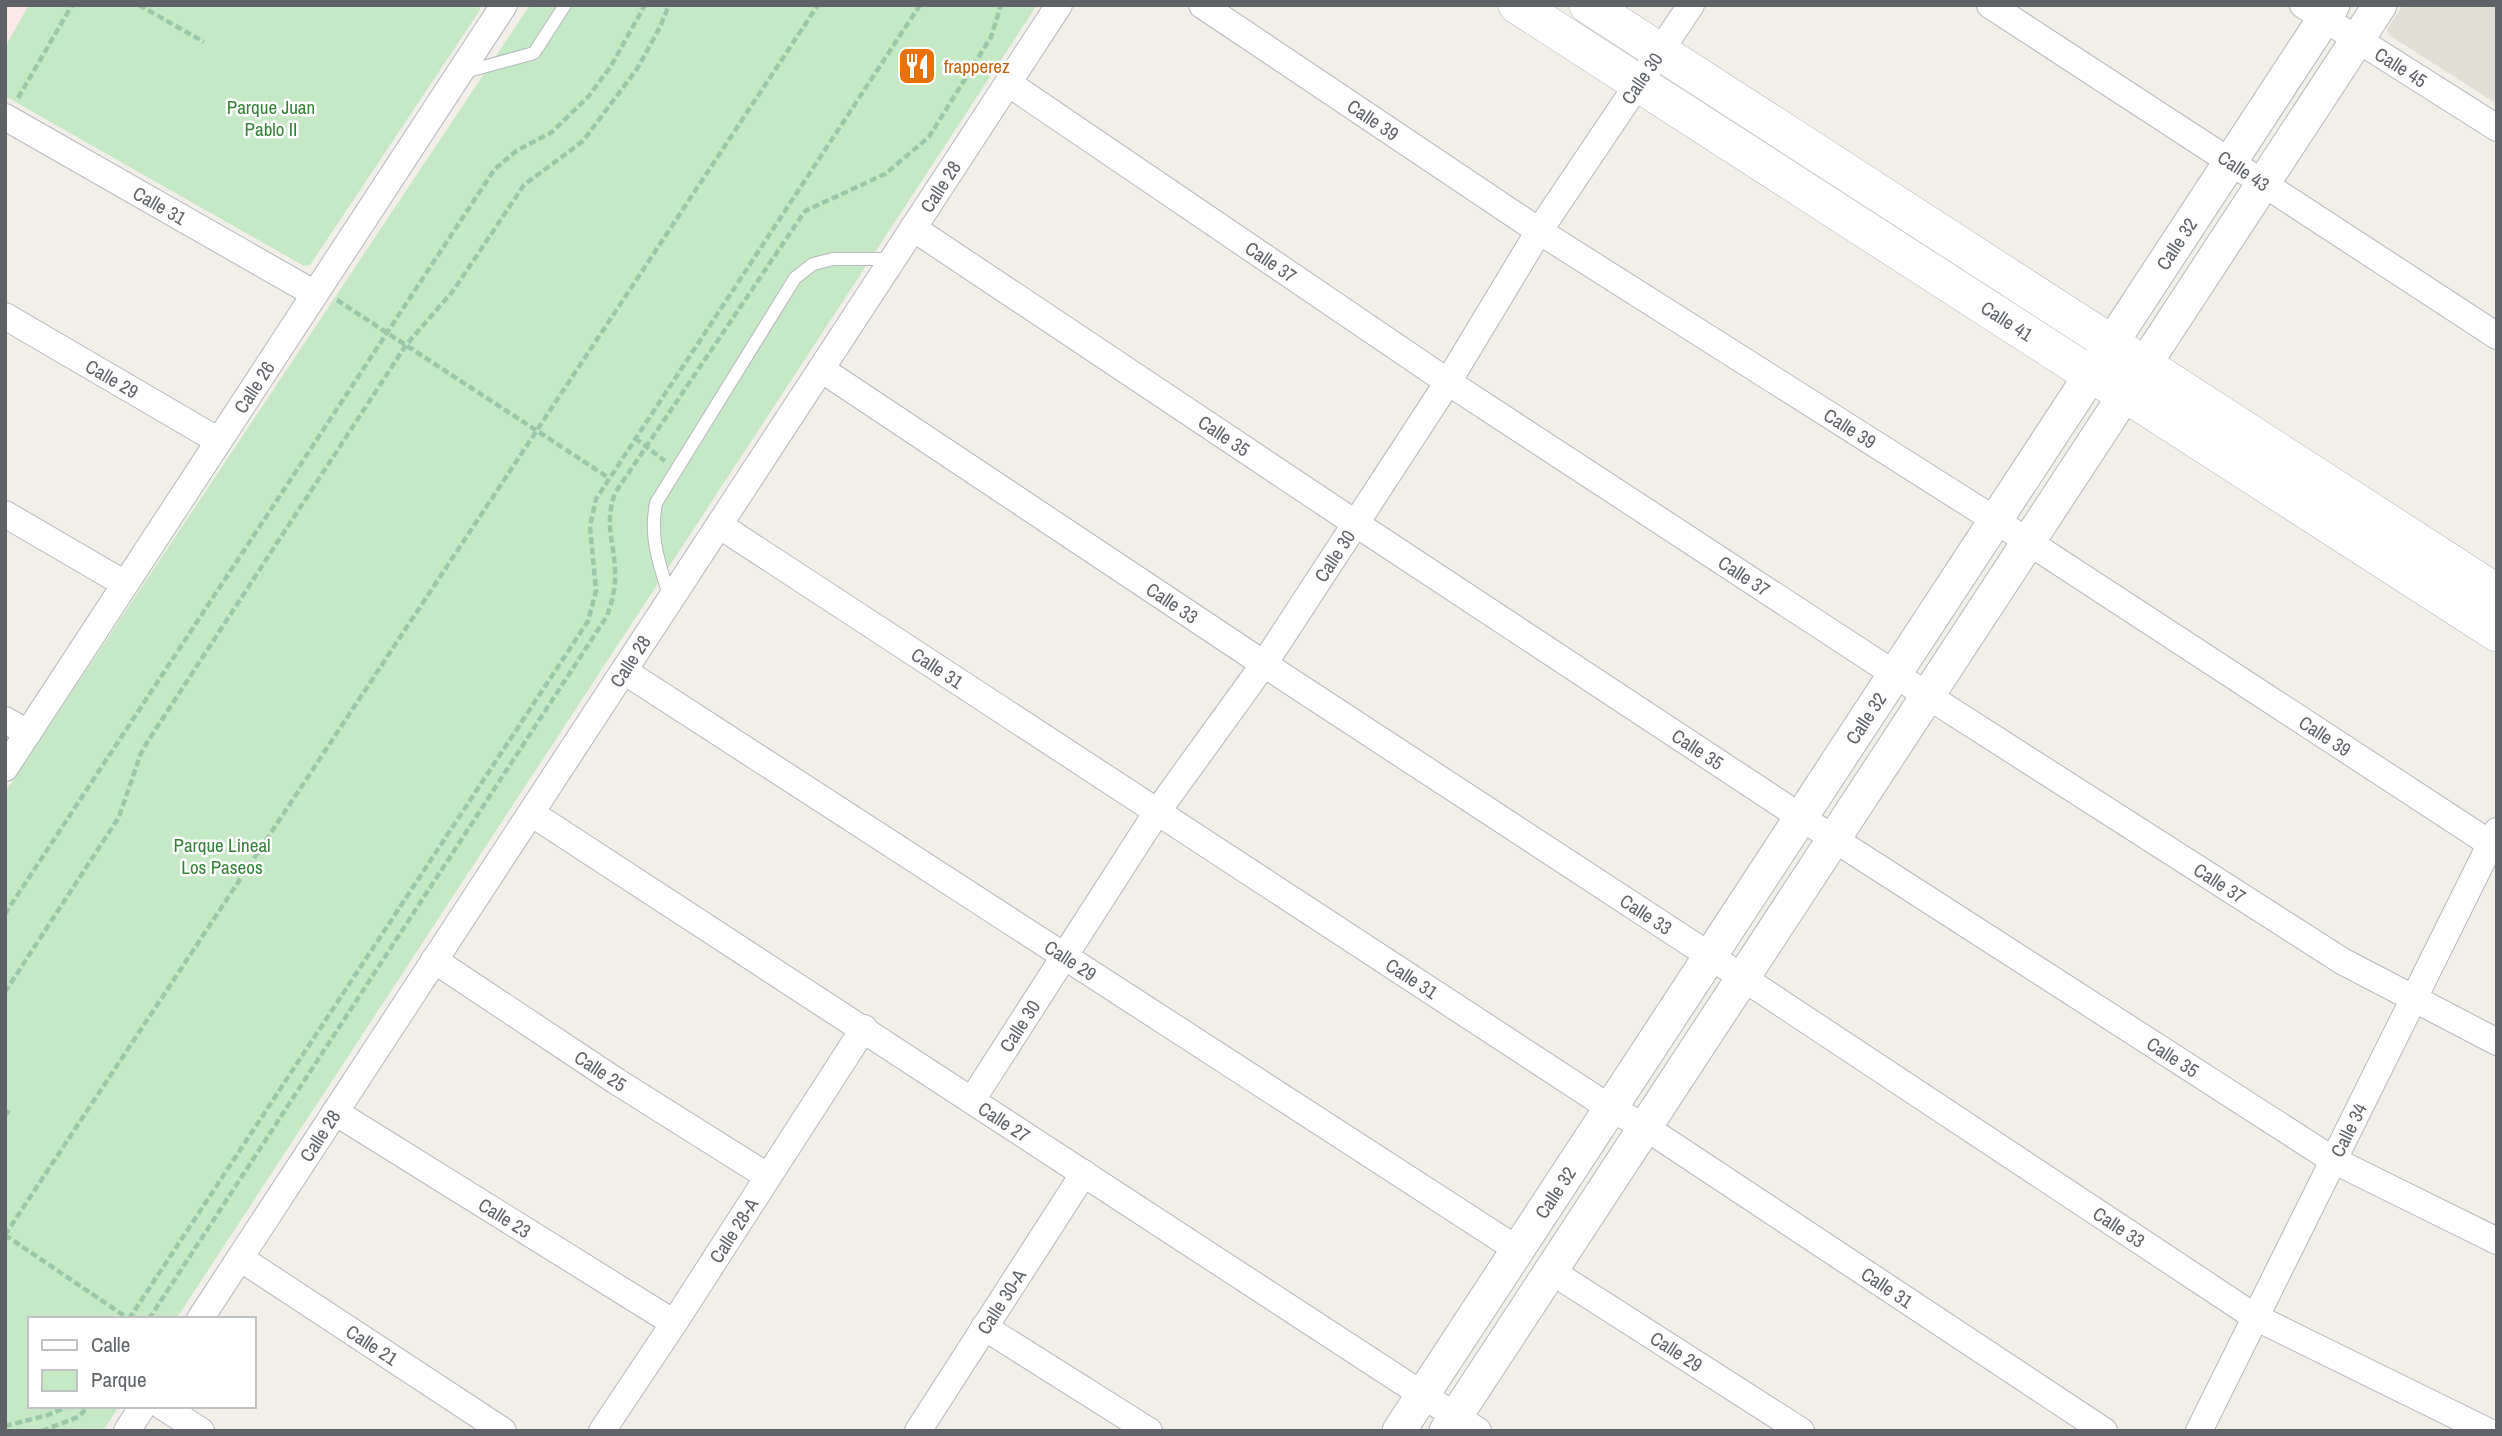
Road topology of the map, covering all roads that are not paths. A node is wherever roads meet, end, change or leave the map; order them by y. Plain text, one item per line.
1 (504, 5) edge
2 (565, 5) edge
3 (1059, 5) edge
4 (1202, 5) edge
5 (1517, 5) edge
6 (1588, 5) edge
7 (1691, 5) edge
8 (1990, 5) edge
9 (2380, 5) edge
10 (2320, 10) edge
11 (2358, 39) junction
12 (1660, 51) junction
13 (459, 73) junction
14 (1008, 83) junction
15 (1637, 83) junction
16 (10, 110) edge
17 (2497, 128) edge
18 (2231, 161) junction
19 (2263, 185) junction
20 (913, 228) junction
21 (1539, 231) junction
22 (893, 259) junction
23 (315, 294) junction
24 (5, 316) edge
25 (2497, 336) edge
26 (2112, 344) junction
27 (821, 369) junction
28 (2091, 375) junction
29 (2135, 380) junction
30 (1448, 382) junction
31 (219, 441) junction
32 (5, 514) edge
33 (1995, 520) junction
34 (1355, 523) junction
35 (719, 526) junction
36 (2028, 542) junction
37 (125, 584) junction
38 (2497, 593) edge
39 (670, 600) junction
40 (2497, 633) edge
41 (1264, 664) junction
42 (624, 671) junction
43 (1895, 673) junction
44 (1928, 696) junction
45 (16, 727) edge
46 (5, 768) edge
47 (1157, 812) junction
48 (531, 813) junction
49 (1801, 817) junction
50 (1835, 839) junction
51 (2494, 841) edge
52 (1710, 956) junction
53 (1064, 957) junction
54 (434, 960) junction
55 (1743, 978) junction
56 (2413, 999) junction
57 (864, 1028) junction
58 (2497, 1041) edge
59 (972, 1100) junction
60 (1610, 1108) junction
61 (335, 1112) junction
62 (1645, 1127) junction
63 (2333, 1160) junction
64 (1084, 1173) junction
65 (767, 1175) junction
66 (2497, 1241) edge
67 (1518, 1250) junction
68 (240, 1258) junction
69 (1551, 1271) junction
70 (201, 1317) edge
71 (2255, 1317) junction
72 (674, 1323) junction
73 (984, 1327) junction
74 (1423, 1394) junction
75 (142, 1408) edge
76 (165, 1408) edge
77 (1460, 1426) edge
78 (127, 1431) edge
79 (201, 1431) edge
80 (503, 1431) edge
81 (602, 1431) edge
82 (918, 1431) edge
83 (1149, 1431) edge
84 (1399, 1431) edge
85 (1801, 1431) edge
86 (2104, 1431) edge
87 (2199, 1431) edge
88 (2487, 1431) edge

1 - 13 street, Calle 26
2 - 13 lane
3 - 14 street, Calle 28
4 - 21 street, Calle 39
5 - 15 main road, Calle 41
6 - 12 main road, Calle 41
7 - 12 street, Calle 30
8 - 18 street, Calle 43
9 - 11 street, Calle 32
10 - 11 street, Calle 45
10 - 18 street, Calle 32
11 - 17 street, Calle 45
11 - 19 street, Calle 32
12 - 15 street, Calle 30
12 - 26 main road, Calle 41
13 - 23 street, Calle 26
14 - 20 street, Calle 28
14 - 30 street, Calle 37
15 - 21 street, Calle 30
15 - 28 main road, Calle 41
16 - 23 street, Calle 31
18 - 19 street, Calle 43
18 - 26 street, Calle 32
19 - 25 street, Calle 43
19 - 29 street, Calle 32
20 - 22 street, Calle 28
20 - 34 street, Calle 35
21 - 30 street, Calle 30
21 - 33 street, Calle 39
22 - 27 street, Calle 28
22 - 39 lane
23 - 31 street, Calle 26
24 - 31 street, Calle 29
26 - 28 street, Calle 32
26 - 29 main road, Calle 41
27 - 35 street, Calle 28
27 - 41 street, Calle 33
28 - 29 main road, Calle 41
28 - 33 street, Calle 32
29 - 36 street, Calle 32
29 - 38 main road, Calle 41
29 - 40 main road, Calle 41
30 - 34 street, Calle 30
30 - 43 street, Calle 37
31 - 37 street, Calle 26
32 - 37 street
33 - 36 street, Calle 39
33 - 43 street, Calle 32
34 - 41 street, Calle 30
34 - 49 street, Calle 35
35 - 39 street, Calle 28
35 - 47 street, Calle 31
36 - 44 street, Calle 32
36 - 51 street, Calle 39
37 - 45 street, Calle 26
39 - 42 street, Calle 28
41 - 47 street, Calle 30
41 - 52 street, Calle 33
42 - 48 street, Calle 28
42 - 53 street, Calle 29
43 - 44 street, Calle 37
43 - 49 street, Calle 32
44 - 50 street, Calle 32
44 - 56 street, Calle 37
45 - 46 street, Calle 26
47 - 53 street, Calle 30
47 - 60 street, Calle 31
48 - 54 street, Calle 28
48 - 57 street, Calle 27
49 - 50 street, Calle 35
49 - 52 street, Calle 32
50 - 55 street, Calle 32
50 - 63 street, Calle 35
51 - 56 street, Calle 34
52 - 55 street, Calle 33
52 - 60 street, Calle 32
53 - 59 street, Calle 30
53 - 67 street, Calle 29
54 - 61 street, Calle 28
54 - 65 street, Calle 25
55 - 62 street, Calle 32
55 - 71 street, Calle 33
56 - 58 street, Calle 37
56 - 63 street, Calle 34
57 - 59 street, Calle 27
57 - 65 street, Calle 28-A
59 - 64 street, Calle 27
60 - 62 street, Calle 31
60 - 67 street, Calle 32
61 - 68 street, Calle 28
61 - 72 street, Calle 23
62 - 69 street, Calle 32
62 - 86 street, Calle 31
63 - 66 street, Calle 35
63 - 71 street, Calle 34
64 - 73 street, Calle 30-A
64 - 74 street, Calle 27
65 - 72 street, Calle 28-A
67 - 74 street, Calle 32
68 - 70 street, Calle 28
68 - 80 street, Calle 21
69 - 77 street, Calle 32
69 - 85 street, Calle 29
71 - 87 street, Calle 34
71 - 88 street, Calle 33
72 - 81 street, Calle 28-A
73 - 82 street, Calle 30-A
73 - 83 street
74 - 77 street, Calle 27
74 - 84 street, Calle 32
75 - 78 street
76 - 79 street

